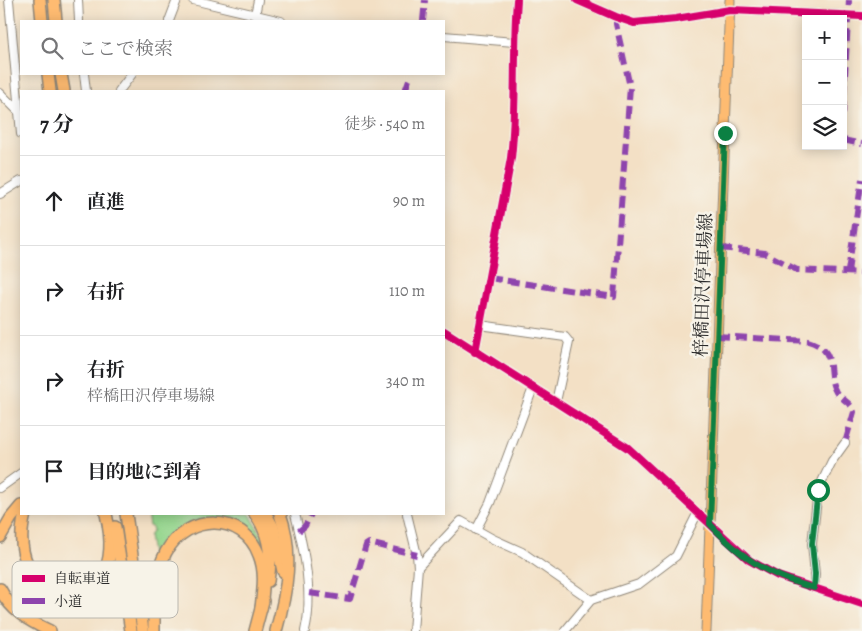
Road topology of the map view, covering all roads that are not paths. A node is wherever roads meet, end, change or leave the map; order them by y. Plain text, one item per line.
1 (9, 0) edge
2 (40, 0) edge
3 (54, 0) edge
4 (78, 0) edge
5 (177, 0) edge
6 (193, 0) edge
7 (258, 0) edge
8 (517, 0) edge
9 (577, 0) edge
10 (730, 5) edge
11 (255, 15) junction
12 (862, 16) edge
13 (42, 20) edge
14 (56, 20) edge
15 (79, 20) edge
16 (169, 20) edge
17 (277, 20) edge
18 (445, 36) edge
19 (514, 42) junction
20 (48, 75) edge
21 (62, 75) edge
22 (84, 75) edge
23 (131, 75) edge
24 (50, 90) edge
25 (64, 90) edge
26 (86, 90) edge
27 (120, 90) edge
28 (0, 93) edge
29 (18, 112) junction
30 (20, 127) edge
31 (20, 183) edge
32 (0, 194) edge
33 (480, 325) junction
34 (445, 332) edge
35 (475, 352) junction
36 (533, 388) junction
37 (556, 402) junction
38 (845, 443) dead end
39 (20, 474) edge
40 (0, 488) edge
41 (20, 507) edge
42 (698, 512) junction
43 (24, 515) edge
44 (106, 515) edge
45 (113, 515) edge
46 (126, 515) edge
47 (256, 515) edge
48 (267, 515) edge
49 (280, 515) edge
50 (295, 515) edge
51 (407, 515) edge
52 (710, 524) junction
53 (476, 530) junction
54 (3, 542) edge
55 (108, 561) edge
56 (120, 561) edge
57 (133, 561) edge
58 (162, 561) edge
59 (418, 567) junction
60 (3, 586) edge
61 (814, 588) junction
62 (12, 595) edge
63 (284, 600) junction
64 (590, 600) junction
65 (862, 604) edge
66 (12, 607) edge
67 (261, 608) junction
68 (28, 618) edge
69 (129, 618) edge
70 (141, 618) edge
71 (154, 618) edge
72 (50, 631) edge
73 (131, 631) edge
74 (143, 631) edge
75 (154, 631) edge
76 (255, 631) edge
77 (276, 631) edge
78 (305, 631) edge
79 (413, 631) edge
80 (565, 631) edge
81 (706, 631) edge

1 - 29 street
2 - 13 highway
3 - 14 highway
4 - 15 street
5 - 16 street
6 - 11 street
7 - 11 street
8 - 19 street
9 - 10 street
10 - 12 street
10 - 52 main road, 梓橋田沢停車場線
11 - 17 street
18 - 19 street
19 - 33 street
20 - 24 highway
21 - 25 highway
22 - 26 street
23 - 27 street
28 - 29 street
29 - 30 street
31 - 32 street
33 - 35 street
33 - 37 street
34 - 35 street
35 - 36 street
36 - 37 street
36 - 53 street
37 - 42 street
38 - 61 street
39 - 40 street
41 - 54 highway
42 - 52 street
42 - 64 street
43 - 54 highway
44 - 55 highway
45 - 56 highway
46 - 57 highway
47 - 67 highway
48 - 63 highway
49 - 63 highway
50 - 78 street
51 - 59 street
52 - 61 street
52 - 81 main road, 梓橋田沢停車場線
53 - 59 street
53 - 64 street
58 - 67 highway
59 - 79 street
60 - 62 highway
60 - 66 highway
61 - 65 street
63 - 77 highway
64 - 80 street
67 - 76 highway
68 - 72 highway
69 - 73 highway
70 - 74 highway
71 - 75 highway

